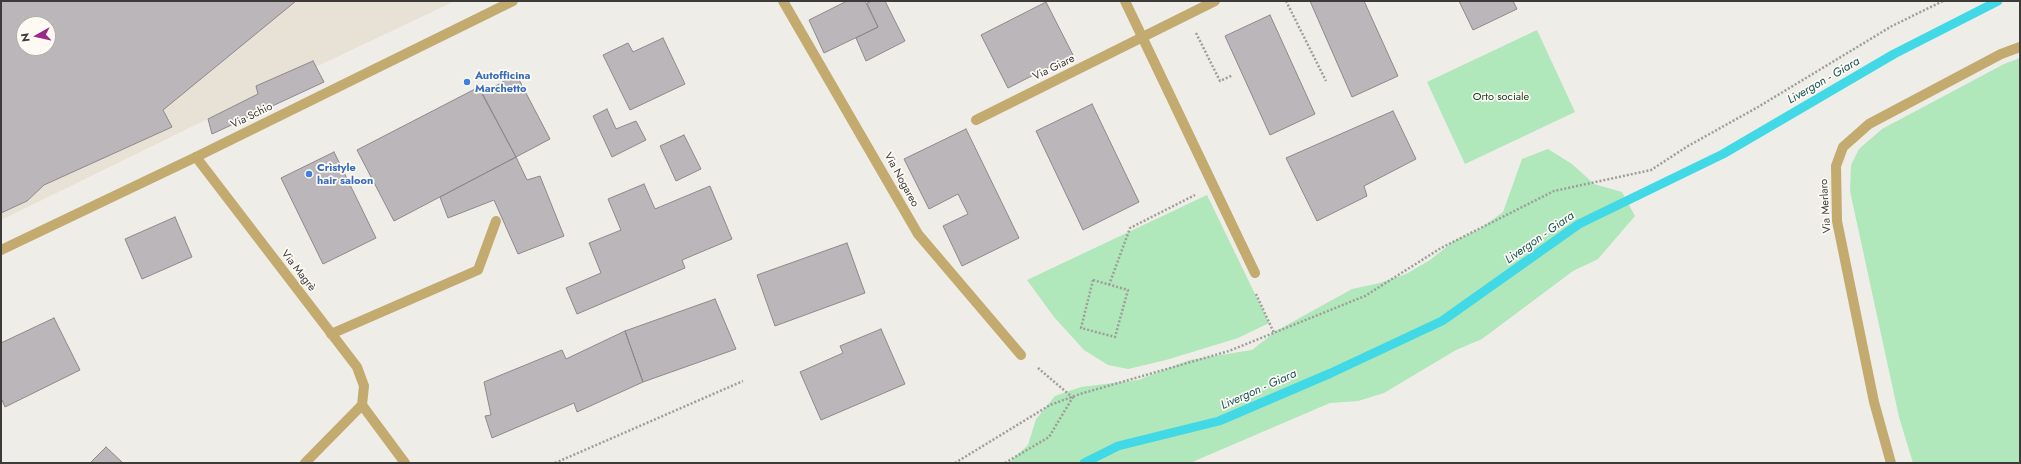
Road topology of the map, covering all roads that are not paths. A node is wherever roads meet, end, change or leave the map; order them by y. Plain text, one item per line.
1 (512, 1) edge
2 (783, 1) edge
3 (1125, 1) edge
4 (1215, 1) edge
5 (1142, 37) junction
6 (2020, 47) edge
7 (976, 120) dead end
8 (196, 157) junction
9 (496, 221) dead end
10 (1, 250) edge
11 (1255, 273) dead end
12 (331, 334) junction
13 (1021, 355) road end
14 (362, 405) junction
15 (305, 463) edge
16 (405, 463) edge
17 (1891, 463) edge

1 - 8 street, Via Schio
2 - 13 street, Via Nogareo
3 - 5 street
4 - 5 street, Via Giare
5 - 7 street, Via Giare
5 - 11 street
6 - 17 street, Via Merlaro
8 - 10 street, Via Schio
8 - 12 street, Via Magrè
9 - 12 street
12 - 14 street, Via Magrè
14 - 15 street
14 - 16 street

